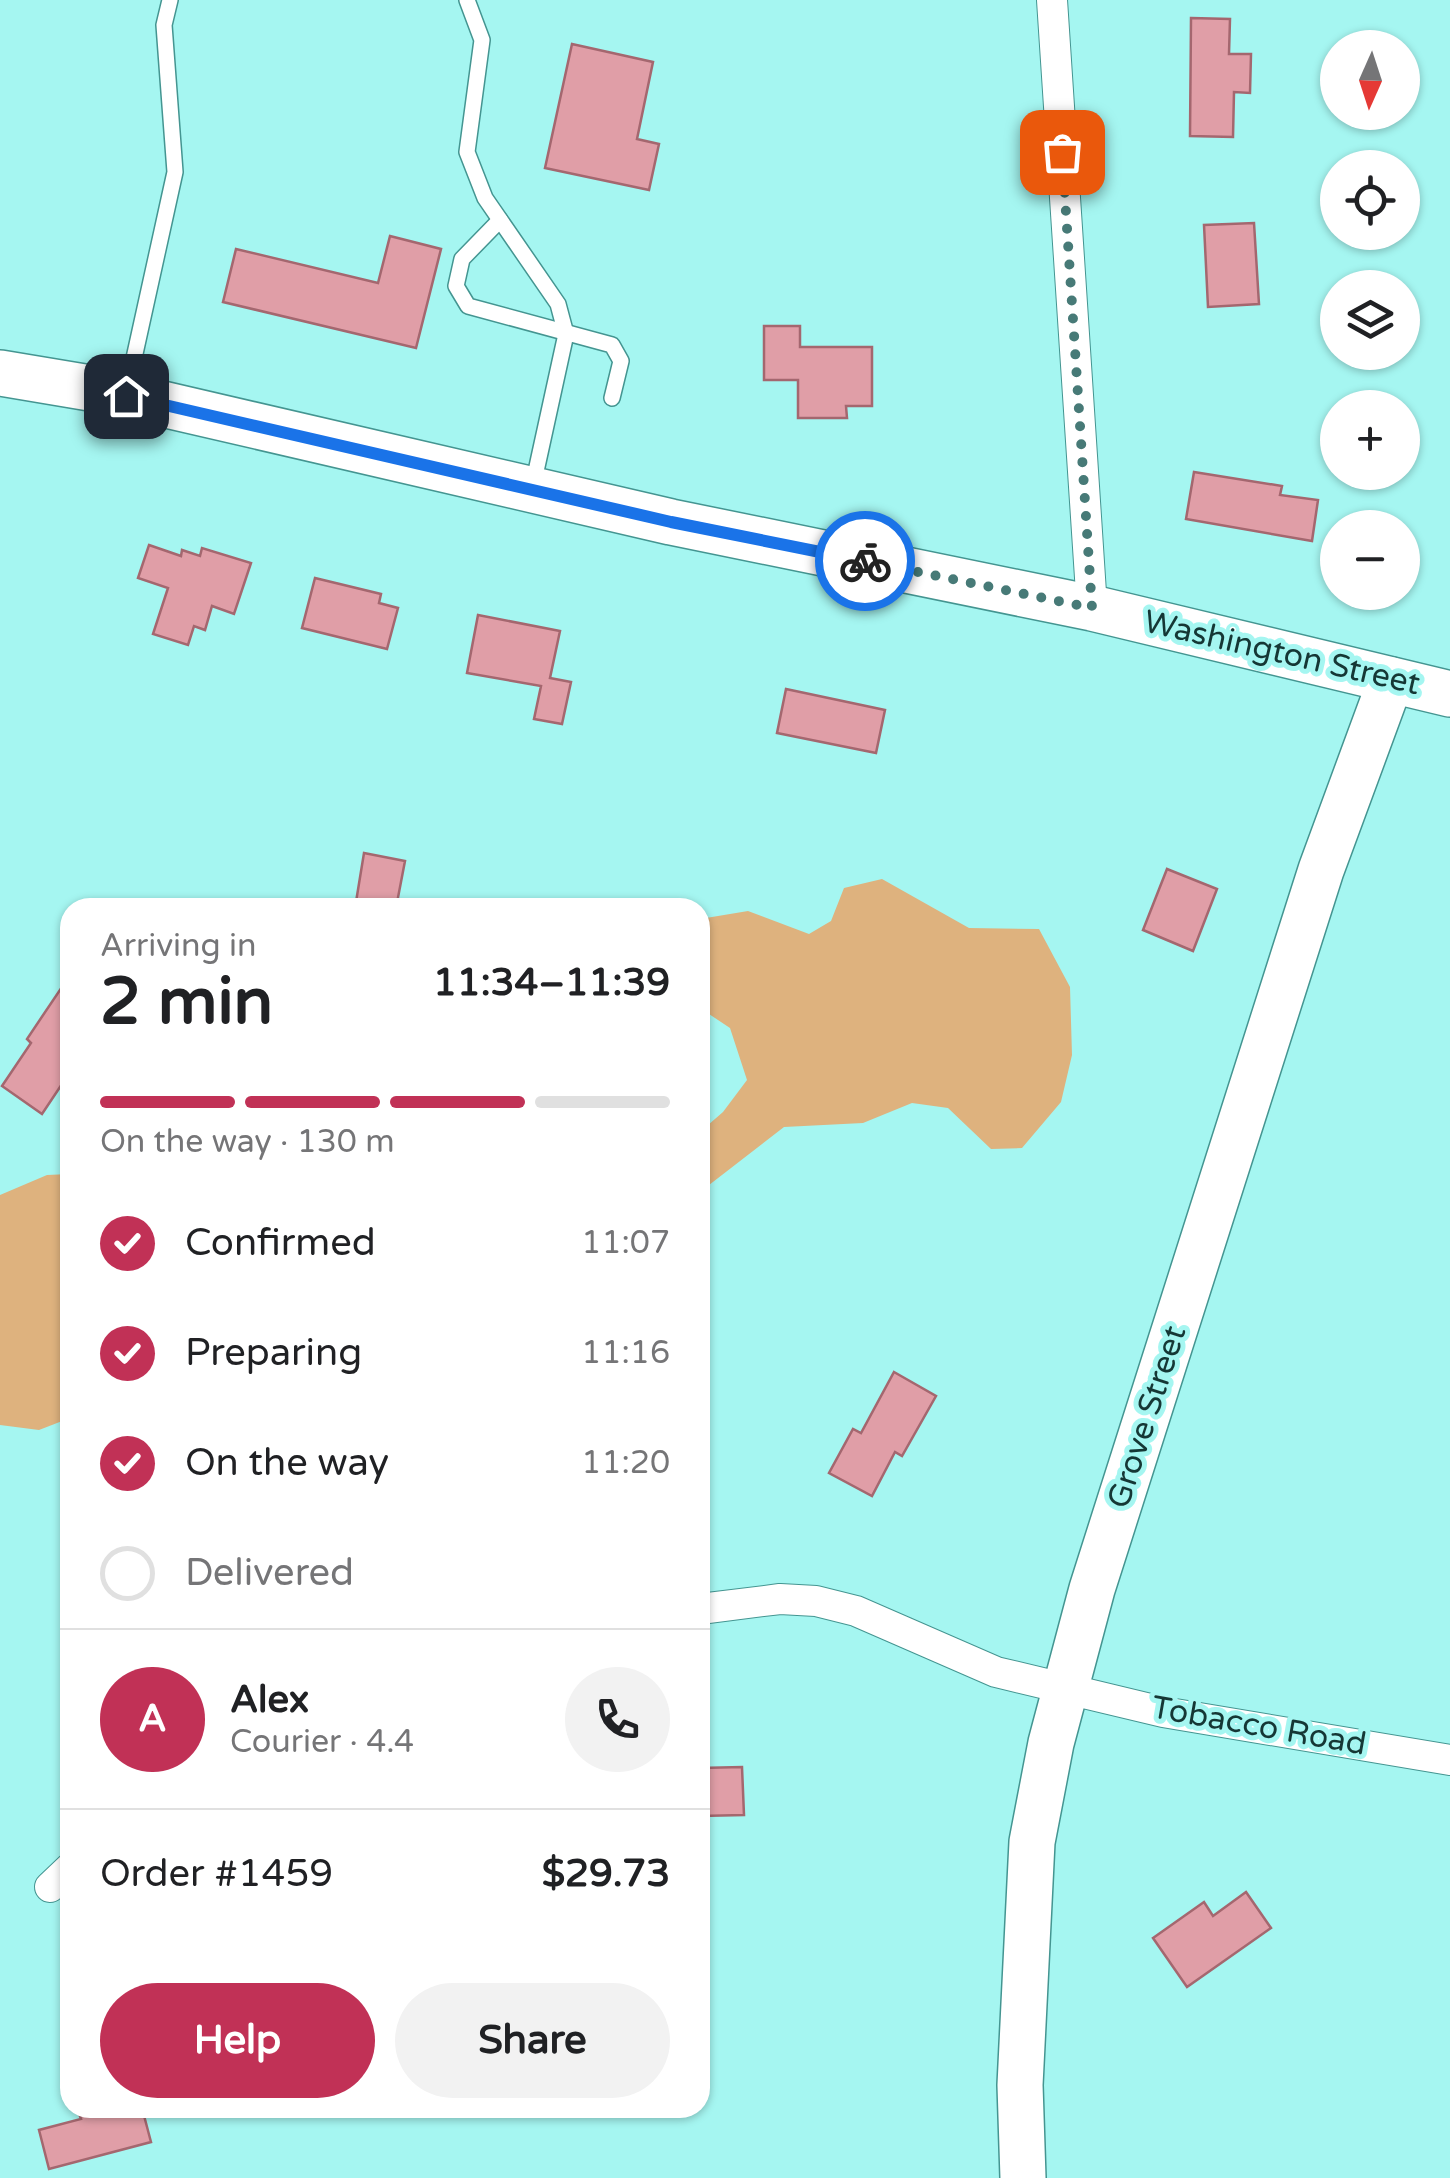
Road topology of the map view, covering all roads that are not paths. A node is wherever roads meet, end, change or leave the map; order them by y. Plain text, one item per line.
1 (170, 0) edge
2 (467, 0) edge
3 (1052, 0) edge
4 (500, 220) junction
5 (566, 334) junction
6 (0, 374) edge
7 (126, 396) junction
8 (612, 398) dead end
9 (532, 489) junction
10 (1092, 608) junction
11 (1391, 680) junction
12 (1450, 694) edge
13 (710, 1607) edge
14 (1068, 1688) junction
15 (1450, 1760) edge
16 (1022, 2178) edge

1 - 7 lane
2 - 4 lane
3 - 10 street
4 - 5 lane
4 - 5 lane
5 - 8 lane
5 - 9 lane
6 - 7 main road, Washington Street
7 - 9 main road, Washington Street
9 - 10 main road, Washington Street
10 - 11 main road, Washington Street
11 - 12 main road, Washington Street
11 - 14 main road, Grove Street
13 - 14 street, Tobacco Road
14 - 15 street, Tobacco Road
14 - 16 main road, Grove Street

